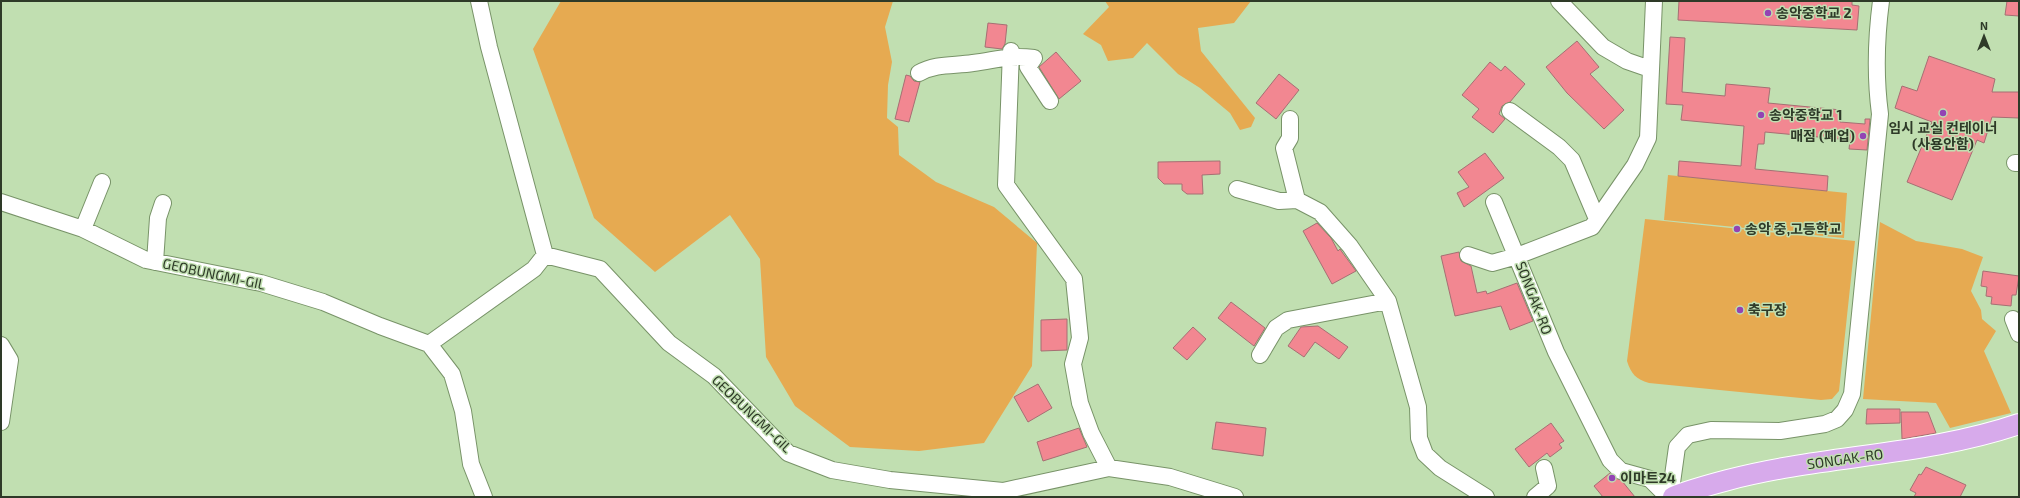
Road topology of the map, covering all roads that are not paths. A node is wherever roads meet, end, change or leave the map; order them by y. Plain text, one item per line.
1 (479, 1) edge
2 (1559, 1) edge
3 (1654, 1) edge
4 (1881, 1) edge
5 (1011, 54) junction
6 (1650, 69) junction
7 (919, 73) dead end
8 (1050, 101) dead end
9 (1510, 111) dead end
10 (1290, 119) dead end
11 (102, 182) dead end
12 (1237, 190) dead end
13 (1297, 200) junction
14 (1, 202) edge
15 (1494, 202) dead end
16 (163, 203) dead end
17 (1597, 219) junction
18 (83, 229) junction
19 (545, 255) junction
20 (1468, 255) dead end
21 (1517, 256) junction
22 (155, 262) junction
23 (1388, 301) junction
24 (2013, 319) dead end
25 (2019, 334) edge
26 (429, 344) junction
27 (1, 345) edge
28 (1260, 355) dead end
29 (1, 422) edge
30 (2019, 424) edge
31 (2019, 432) edge
32 (1109, 468) junction
33 (1544, 468) dead end
34 (484, 497) edge
35 (1235, 497) edge
36 (1486, 497) edge
37 (1535, 497) edge
38 (1670, 497) edge
39 (1705, 497) edge

1 - 19 street
2 - 6 street
3 - 6 street, SONGAK-RO
4 - 38 street
5 - 7 street
5 - 8 street
5 - 32 street
6 - 17 street, SONGAK-RO
9 - 17 street
10 - 13 street
11 - 18 street
12 - 13 street
13 - 23 street
14 - 18 street, GEOBUNGMI-GIL
15 - 21 street
16 - 22 street
17 - 21 street, SONGAK-RO
18 - 22 street, GEOBUNGMI-GIL
19 - 26 street
19 - 32 street, GEOBUNGMI-GIL
20 - 21 street
21 - 38 street, SONGAK-RO
22 - 26 street, GEOBUNGMI-GIL
23 - 28 street
23 - 36 street
24 - 25 street
26 - 34 street
27 - 29 street
30 - 38 main road, SONGAK-RO
31 - 39 main road
32 - 35 street, GEOBUNGMI-GIL
33 - 37 street

